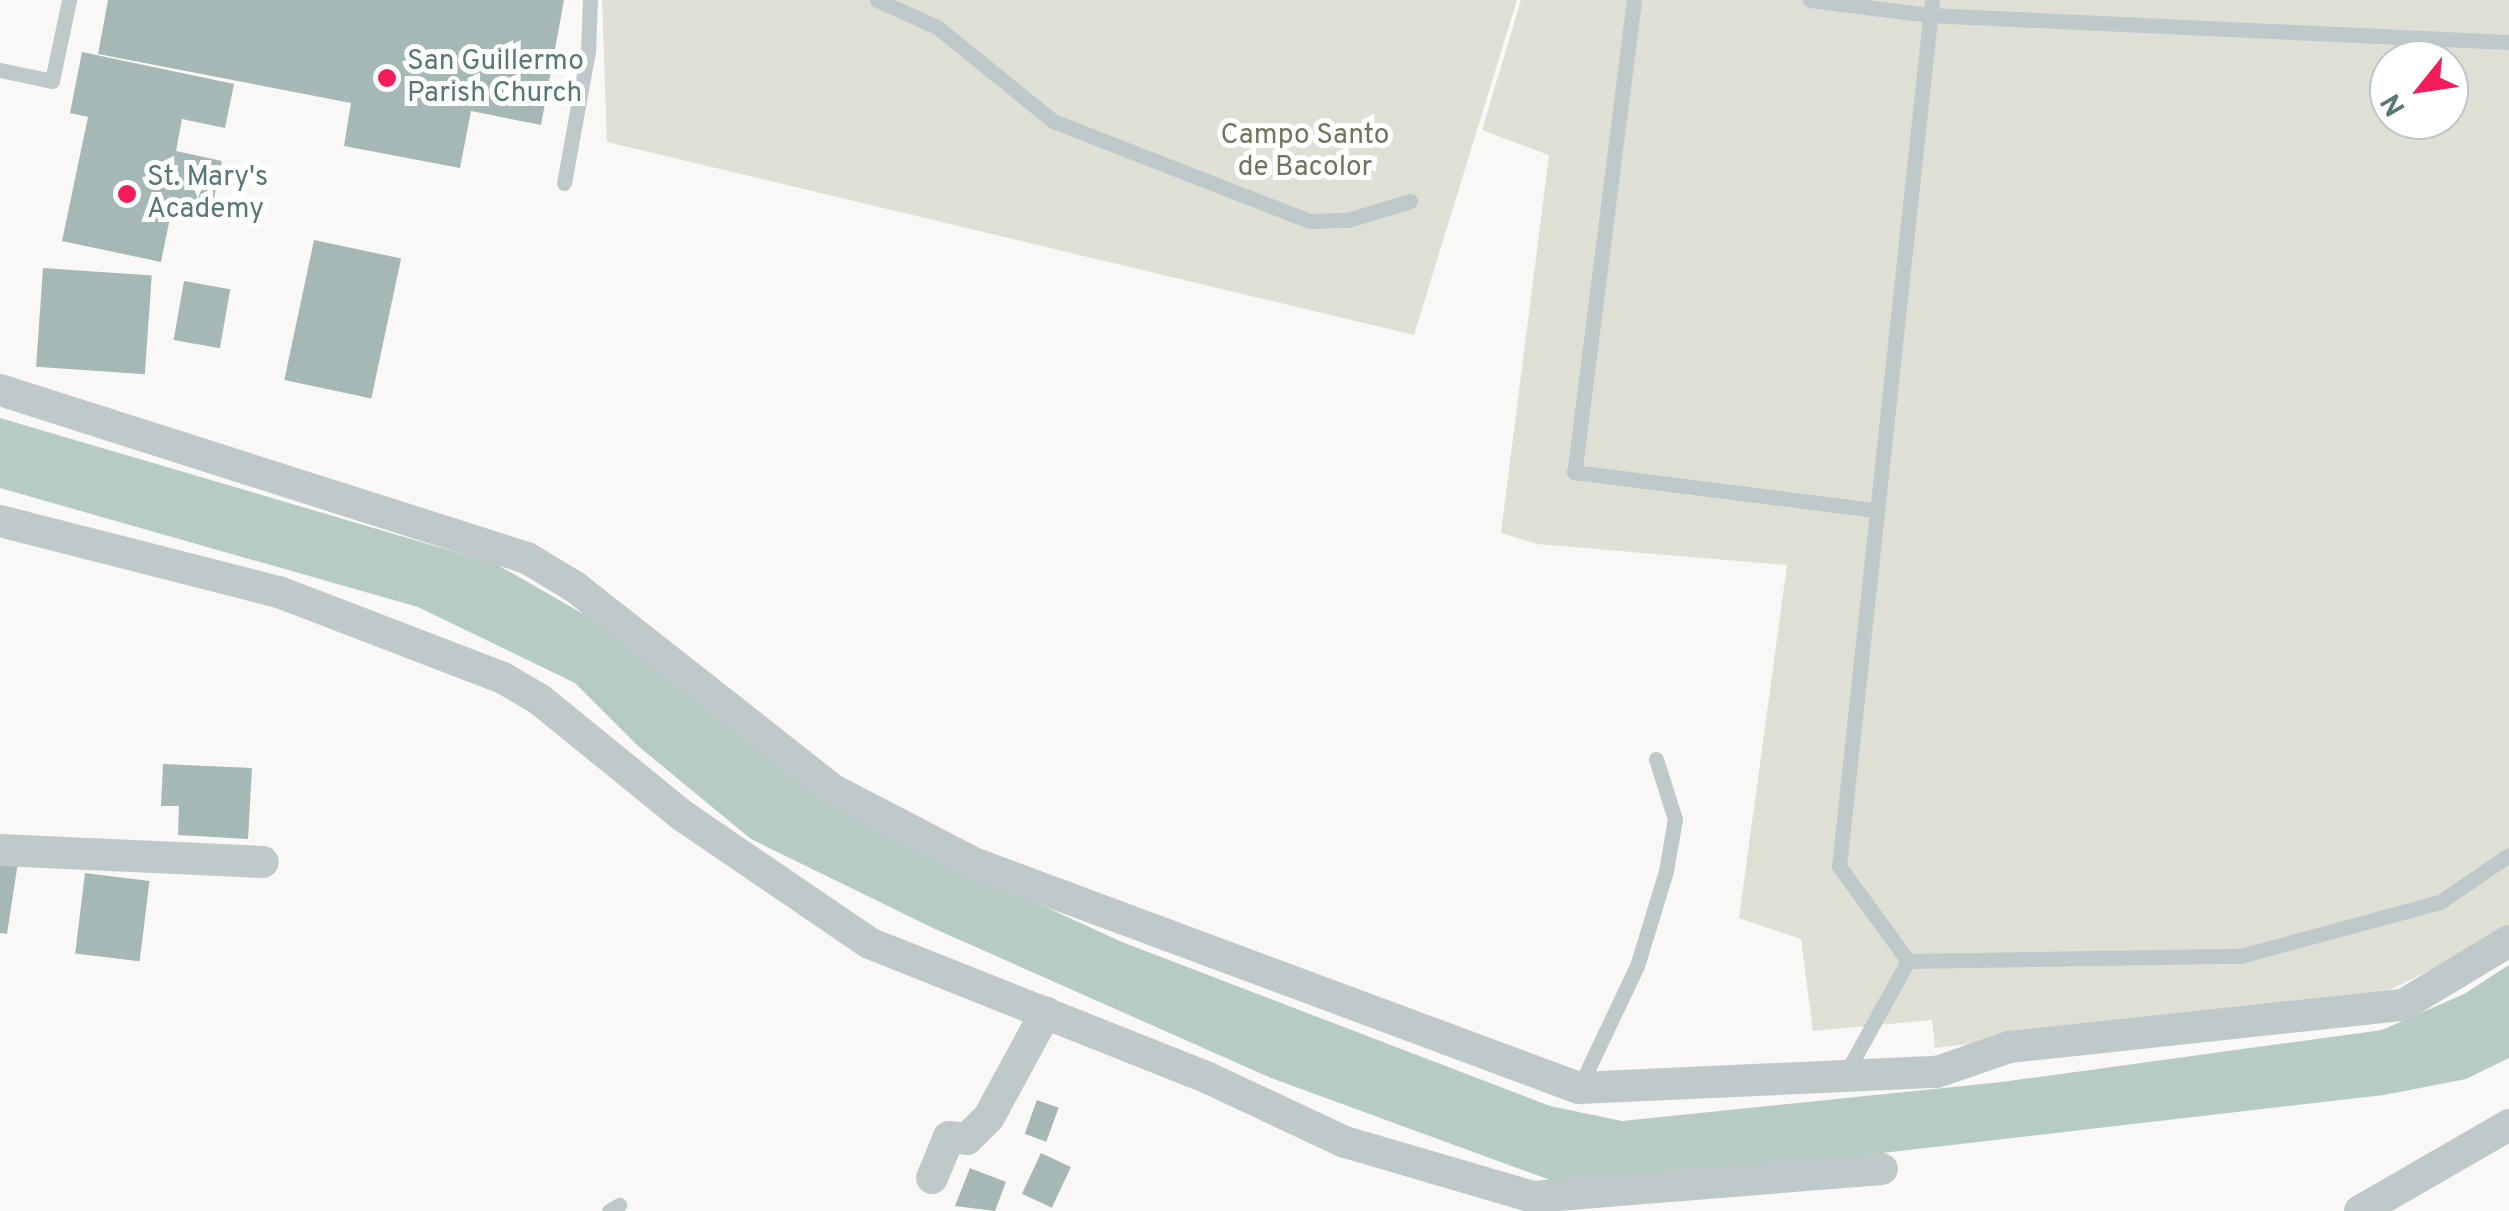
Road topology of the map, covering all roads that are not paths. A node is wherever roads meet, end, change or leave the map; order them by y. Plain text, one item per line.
1 (69, 0) edge
2 (590, 0) edge
3 (877, 0) edge
4 (1634, 0) edge
5 (1810, 0) edge
6 (1930, 7) edge
7 (2509, 42) edge
8 (0, 70) edge
9 (564, 183) dead end
10 (1410, 201) dead end
11 (0, 390) edge
12 (1876, 510) junction
13 (0, 521) edge
14 (1656, 759) dead end
15 (0, 850) edge
16 (2509, 855) edge
17 (263, 862) dead end
18 (2509, 941) edge
19 (1908, 960) junction
20 (1046, 1012) junction
21 (1842, 1080) junction
22 (1579, 1088) junction
23 (2509, 1125) edge
24 (1882, 1169) dead end
25 (932, 1178) dead end
26 (2360, 1211) edge

1 - 8 lane
2 - 9 lane
3 - 10 lane
4 - 12 lane
5 - 6 lane
6 - 7 lane
6 - 12 lane
11 - 22 street
12 - 19 lane
13 - 20 street
14 - 22 lane
15 - 17 street
16 - 19 lane
18 - 21 street
19 - 21 lane
20 - 24 street
20 - 25 street
21 - 22 street
23 - 26 street

